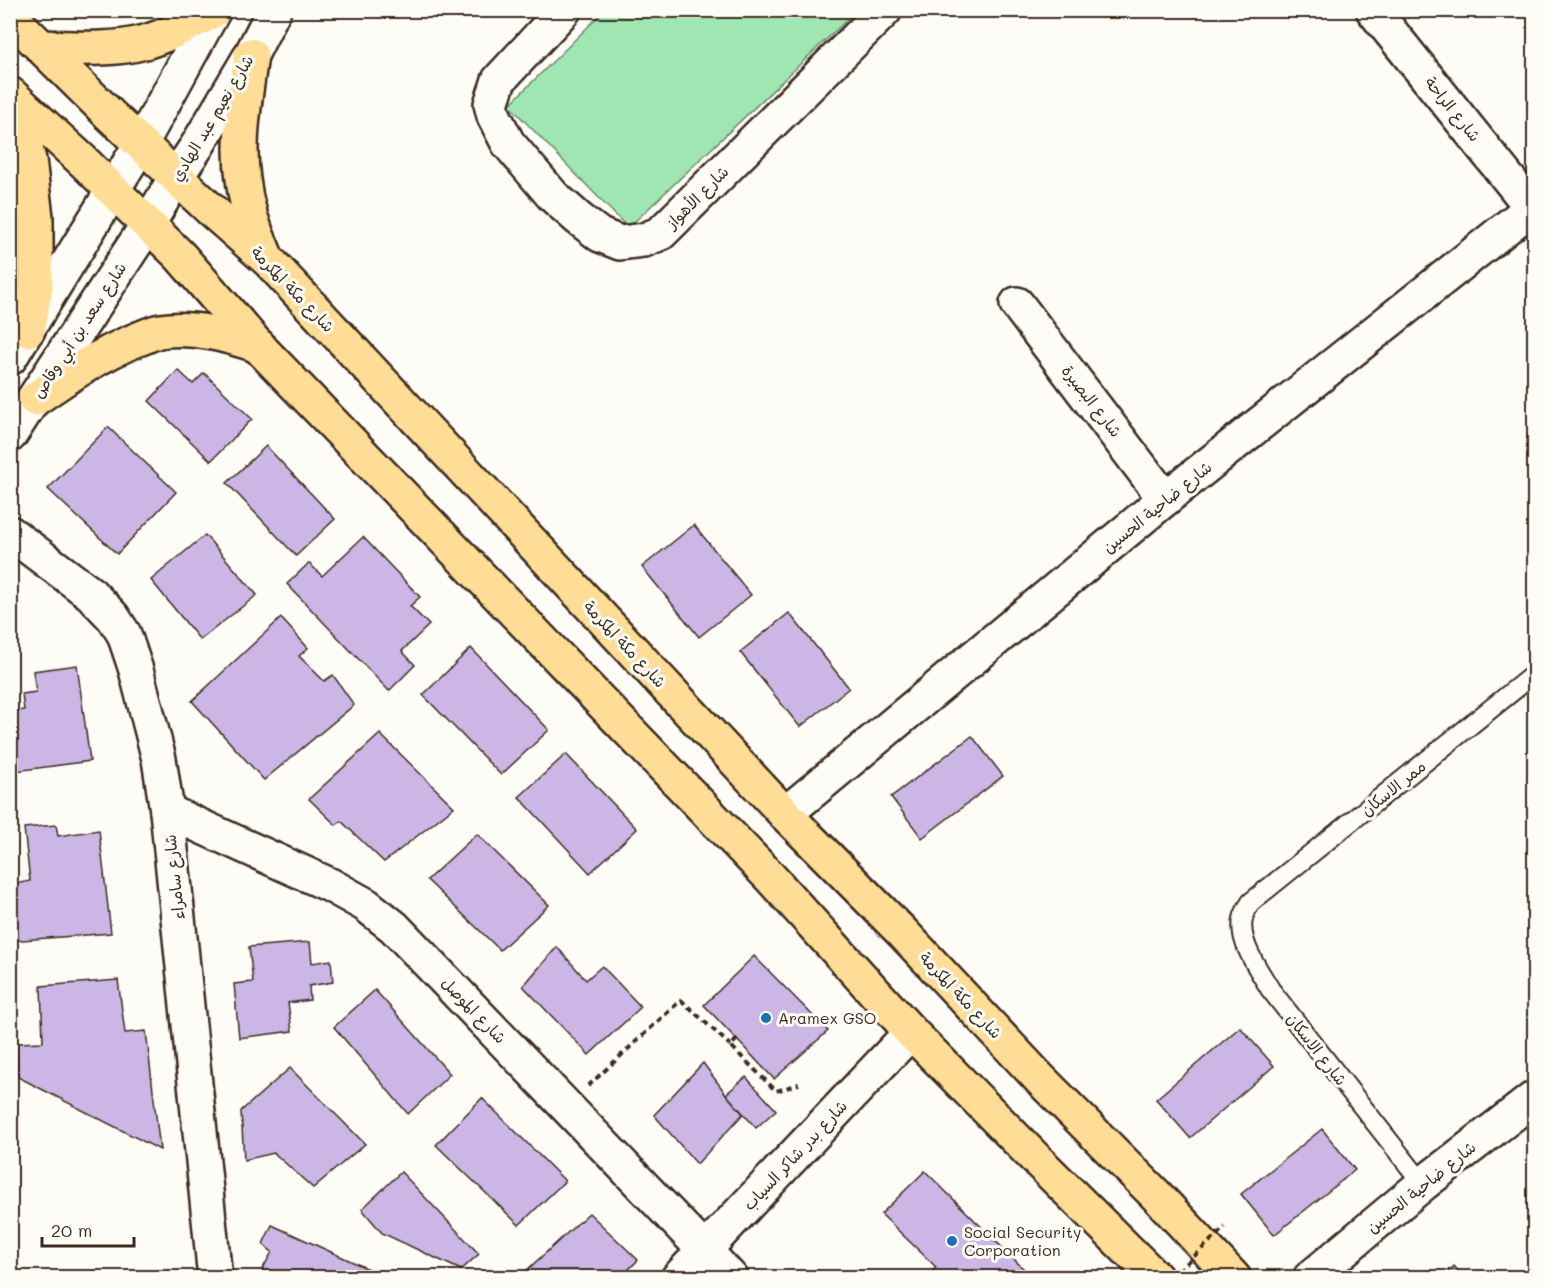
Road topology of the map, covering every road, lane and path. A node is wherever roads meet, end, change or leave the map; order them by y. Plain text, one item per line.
1 (274, 10) edge
2 (564, 10) edge
3 (885, 10) edge
4 (1373, 10) edge
5 (214, 11) edge
6 (10, 16) edge
7 (42, 47) junction
8 (251, 55) junction
9 (10, 94) edge
10 (10, 102) edge
11 (141, 144) junction
12 (176, 177) junction
13 (114, 190) junction
14 (1533, 207) edge
15 (148, 224) junction
16 (268, 261) junction
17 (1017, 304) dead end
18 (28, 330) junction
19 (260, 346) junction
20 (10, 358) edge
21 (34, 399) junction
22 (10, 435) edge
23 (1165, 499) junction
24 (10, 533) edge
25 (1534, 674) edge
26 (167, 811) junction
27 (785, 814) junction
28 (1251, 902) joint
29 (911, 1032) junction
30 (737, 1039) dead end
31 (730, 1046) junction
32 (799, 1084) dead end
33 (1534, 1098) edge
34 (567, 1107) junction
35 (1423, 1184) junction
36 (1225, 1227) dead end
37 (705, 1250) junction
38 (215, 1278) edge
39 (678, 1278) edge
40 (731, 1278) edge
41 (1156, 1278) edge
42 (1172, 1278) edge
43 (1234, 1278) edge
44 (1310, 1278) edge

1 - 8 street, شارع نعيم عبد الهادي
2 - 3 street, شارع الأهواز
4 - 14 street, شارع الراحة
5 - 7 main road
5 - 11 street
6 - 7 main road, شارع مكة المكرمة
7 - 11 main road, شارع مكة المكرمة
8 - 12 street, شارع نعيم عبد الهادي
8 - 16 main road
9 - 13 main road
10 - 18 main road
11 - 12 main road, شارع مكة المكرمة
11 - 13 street
12 - 15 street, شارع نعيم عبد الهادي
12 - 16 main road, شارع مكة المكرمة
13 - 15 main road
13 - 18 street
14 - 23 street, شارع ضاحية الحسين
15 - 19 main road
15 - 21 street, شارع سعد بن أبي وقاص
16 - 27 main road, شارع مكة المكرمة
17 - 23 street, شارع البصيرة
18 - 20 street
19 - 21 main road
19 - 29 main road
21 - 22 street, شارع سعد بن أبي وقاص
23 - 27 street, شارع ضاحية الحسين
24 - 26 street, شارع سامراء
25 - 28 lane, ممر الاسكان
26 - 34 street, شارع الموصل
26 - 38 street, شارع سامراء
27 - 43 main road, شارع مكة المكرمة
28 - 35 lane, شارع الاسكان
29 - 37 street, شارع بدر شاكر السياب
29 - 41 main road
30 - 31 path
31 - 32 path
31 - 34 path
33 - 35 street, شارع ضاحية الحسين
34 - 37 street, شارع الموصل
35 - 44 street, شارع ضاحية الحسين
36 - 42 path, bridge
37 - 39 street, شارع بدر شاكر السياب
37 - 40 street, شارع الموصل

